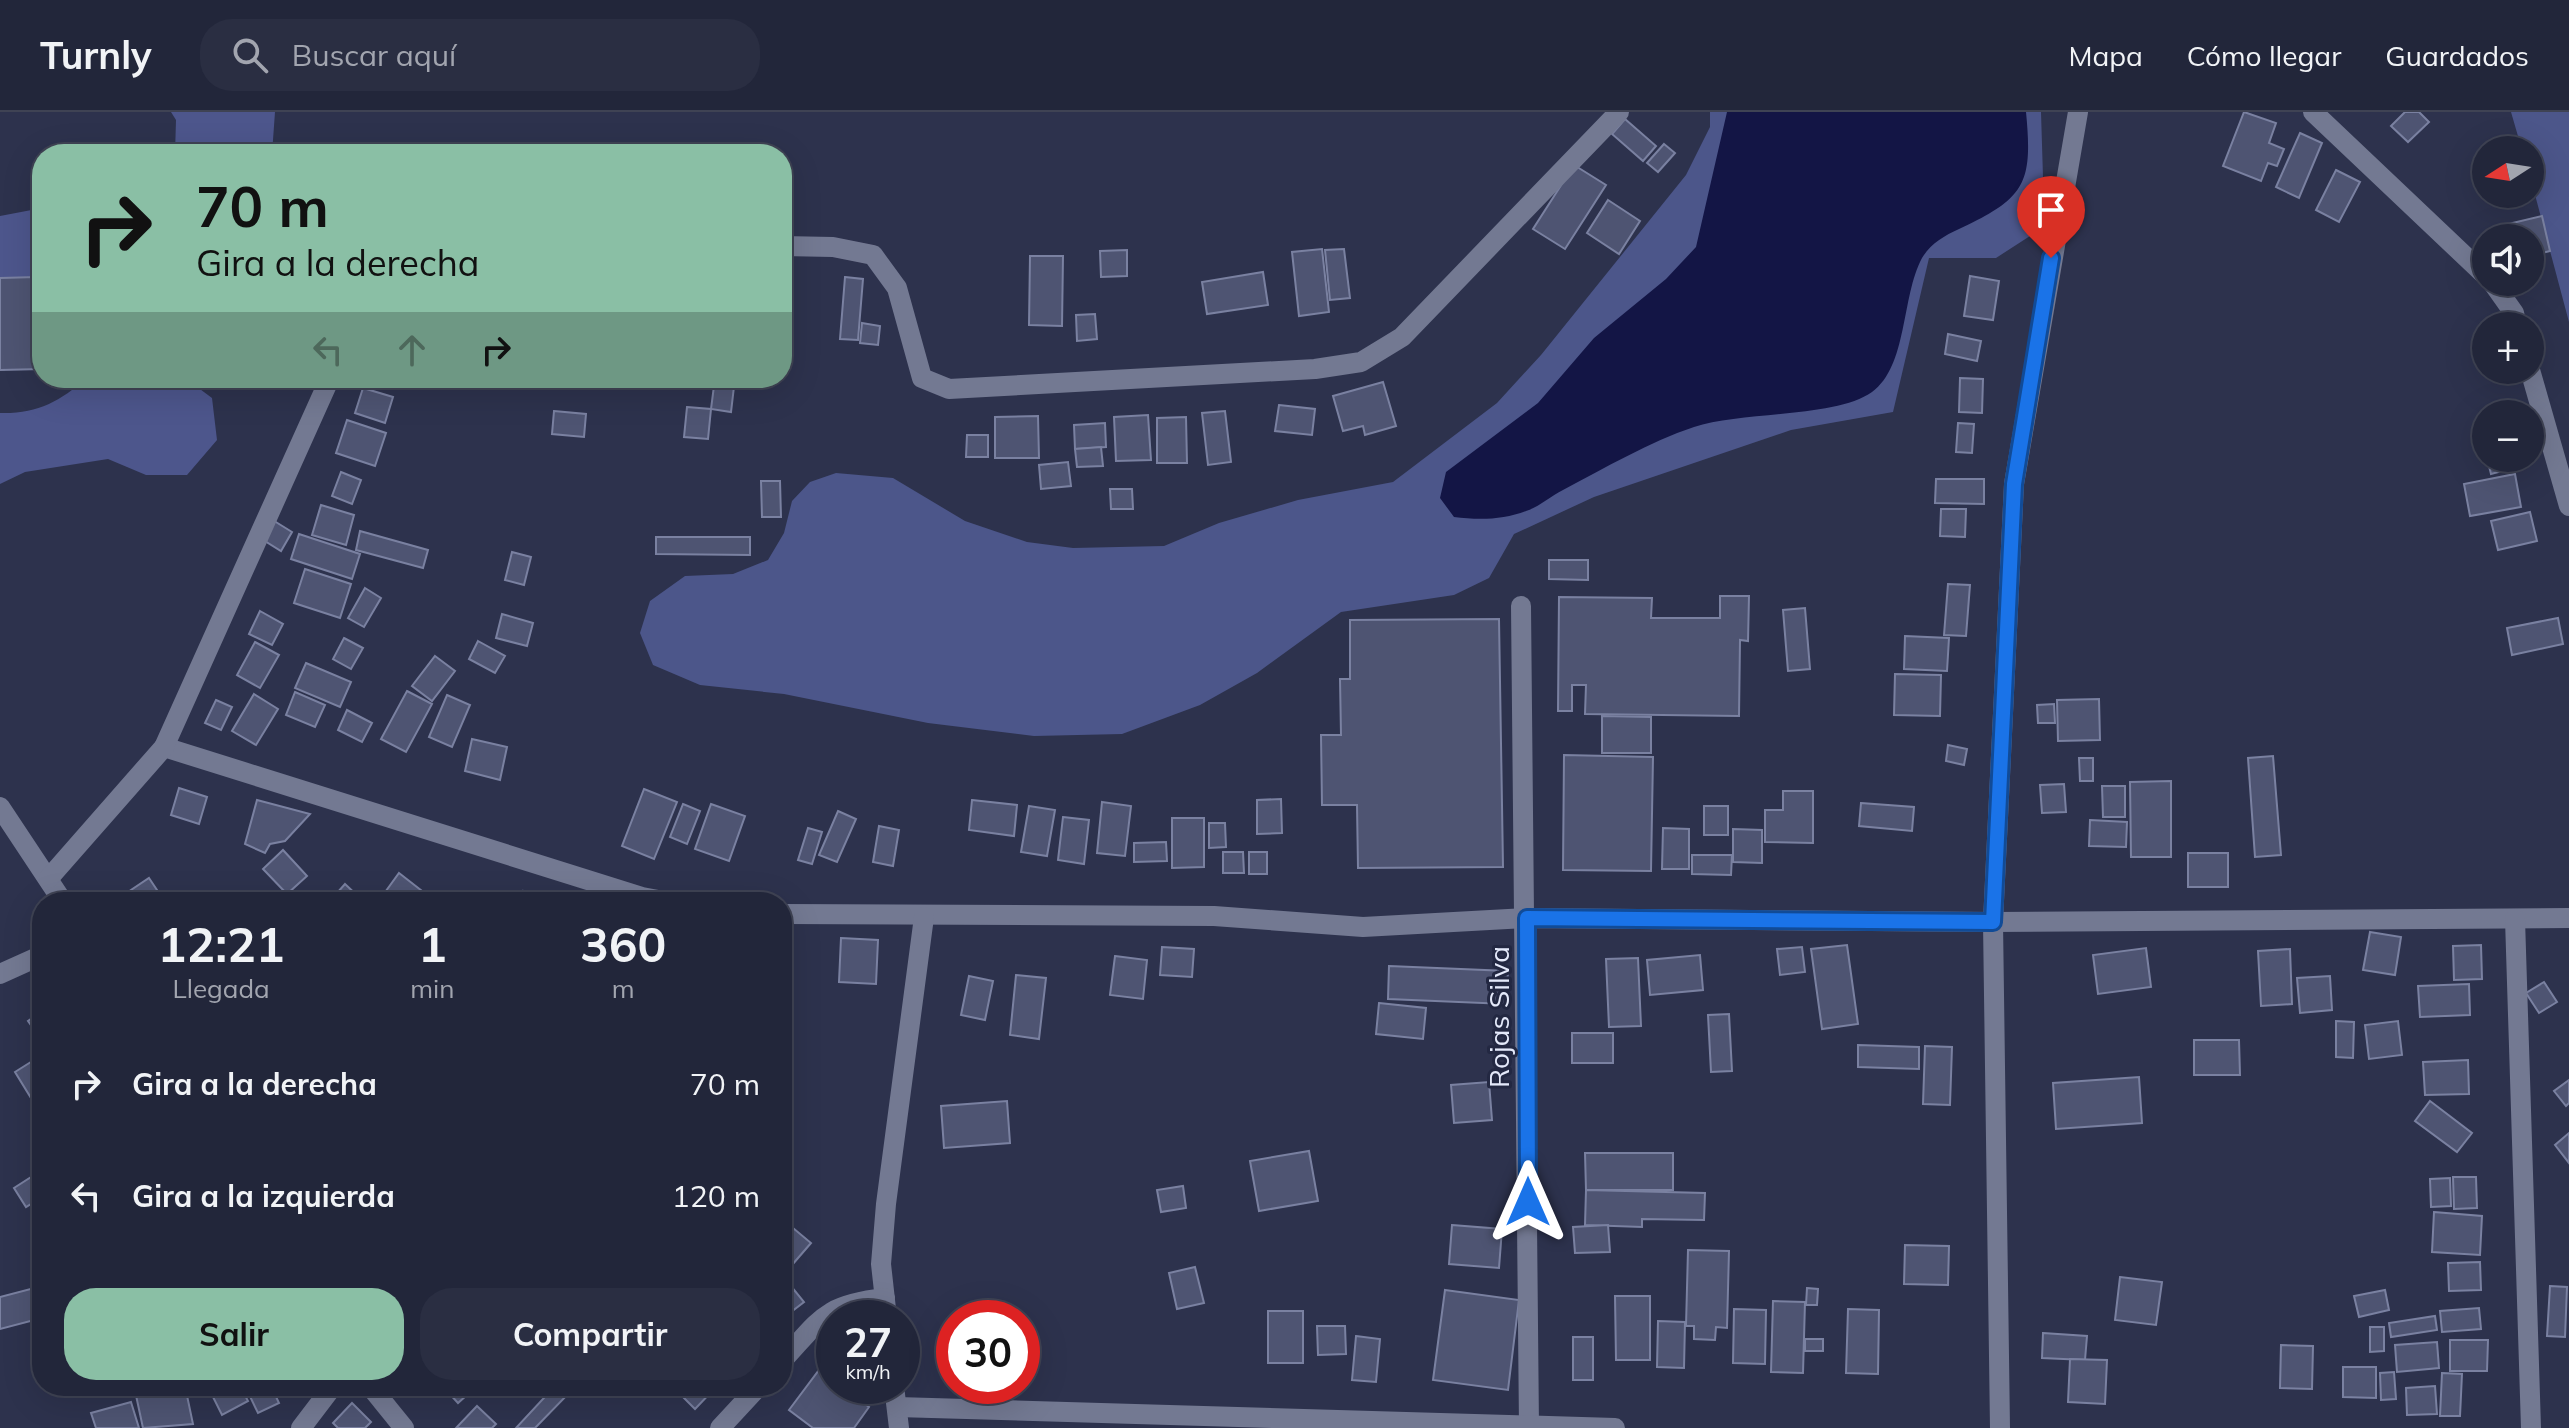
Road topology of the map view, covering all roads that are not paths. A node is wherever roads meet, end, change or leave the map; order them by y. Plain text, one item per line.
1 (1619, 112) edge
2 (2078, 112) edge
3 (2313, 112) edge
4 (792, 246) edge
5 (2472, 263) edge
6 (2534, 384) edge
7 (326, 388) edge
8 (2569, 506) edge
9 (1521, 606) dead end
10 (164, 747) junction
11 (0, 807) edge
12 (49, 878) junction
13 (57, 892) edge
14 (626, 892) edge
15 (792, 914) edge
16 (924, 917) junction
17 (1527, 918) junction
18 (2569, 918) edge
19 (2515, 919) junction
20 (1993, 922) junction
21 (32, 960) edge
22 (0, 974) edge
23 (885, 1300) edge
24 (816, 1325) edge
25 (792, 1351) edge
26 (325, 1396) edge
27 (378, 1396) edge
28 (750, 1396) edge
29 (898, 1418) edge
30 (1529, 1426) edge
31 (301, 1428) edge
32 (404, 1428) edge
33 (720, 1428) edge
34 (1615, 1428) edge
35 (2000, 1428) edge
36 (2531, 1428) edge

1 - 4 street
2 - 20 street
3 - 5 street
6 - 8 street
7 - 10 street
9 - 17 street, Rojas Silva
10 - 12 street
10 - 14 street
11 - 12 street
12 - 13 street
15 - 16 street
16 - 17 street
16 - 23 street
17 - 20 street
17 - 30 street, Rojas Silva
18 - 19 street
19 - 20 street
19 - 36 street
20 - 35 street
21 - 22 street
24 - 25 street
26 - 31 street
27 - 32 street
28 - 33 street
29 - 30 street
30 - 34 street

